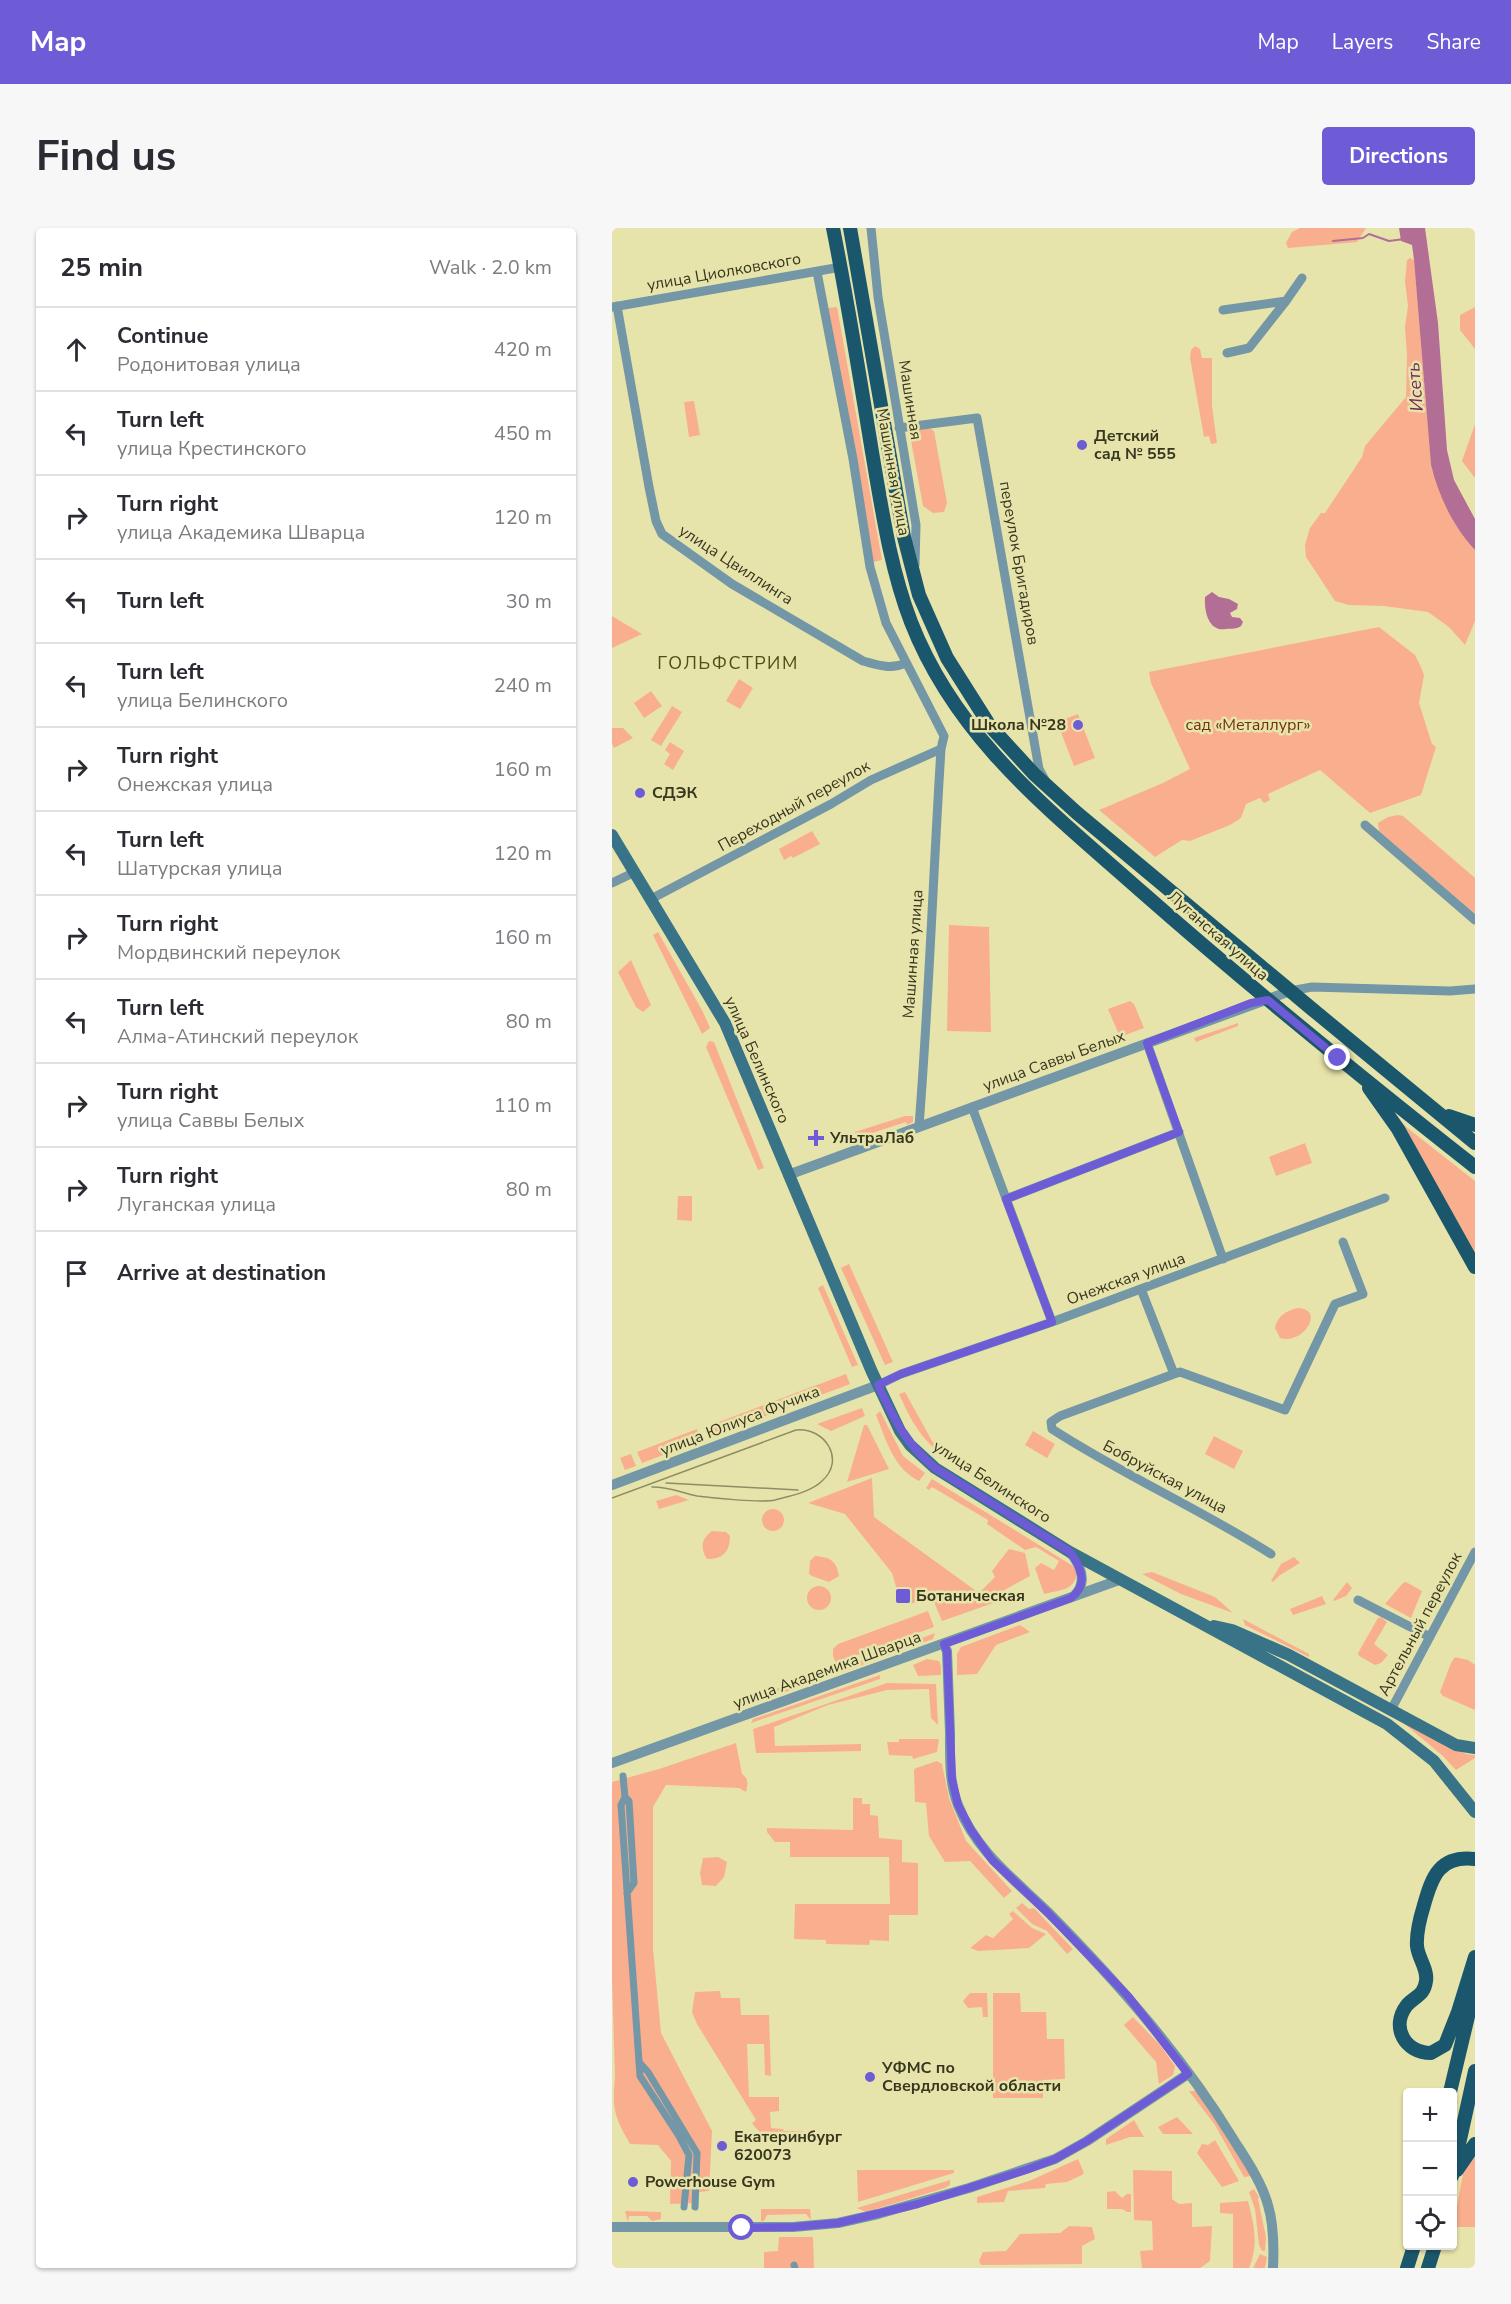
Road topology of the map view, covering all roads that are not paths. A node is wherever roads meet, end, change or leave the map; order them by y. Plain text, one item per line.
1 (833, 228) edge
2 (850, 228) edge
3 (871, 228) edge
4 (841, 267) junction
5 (817, 272) junction
6 (1302, 278) dead end
7 (1286, 301) junction
8 (615, 307) edge
9 (1223, 310) dead end
10 (1227, 352) dead end
11 (899, 428) junction
12 (914, 576) junction
13 (906, 663) junction
14 (969, 695) joint
15 (958, 710) joint
16 (941, 749) junction
17 (1049, 788) junction
18 (1365, 825) dead end
19 (612, 835) edge
20 (635, 872) junction
21 (612, 883) edge
22 (651, 899) junction
23 (1475, 920) edge
24 (1475, 989) edge
25 (1290, 991) junction
26 (1268, 1000) junction
27 (1147, 1043) junction
28 (1359, 1075) junction
29 (1422, 1099) junction
30 (972, 1107) junction
31 (1475, 1125) edge
32 (919, 1126) junction
33 (1179, 1132) junction
34 (1475, 1143) edge
35 (1475, 1167) edge
36 (788, 1175) junction
37 (1385, 1198) dead end
38 (1006, 1199) junction
39 (1343, 1242) dead end
40 (1223, 1259) junction
41 (1475, 1267) edge
42 (1142, 1289) junction
43 (1052, 1322) junction
44 (1174, 1374) junction
45 (878, 1385) junction
46 (612, 1485) edge
47 (1070, 1552) junction
48 (1475, 1552) edge
49 (1271, 1554) dead end
50 (1119, 1580) junction
51 (1071, 1598) junction
52 (1358, 1600) dead end
53 (1202, 1624) junction
54 (1430, 1637) junction
55 (944, 1644) junction
56 (1391, 1710) junction
57 (1475, 1748) edge
58 (612, 1763) edge
59 (623, 1776) dead end
60 (1475, 1812) edge
61 (1475, 1859) edge
62 (1475, 1957) edge
63 (1475, 1985) edge
64 (639, 2062) junction
65 (1475, 2071) edge
66 (1188, 2074) junction
67 (1451, 2088) edge
68 (1475, 2144) edge
69 (1457, 2153) edge
70 (1457, 2169) edge
71 (684, 2207) dead end
72 (695, 2207) dead end
73 (612, 2227) edge
74 (1413, 2250) edge
75 (1434, 2250) edge
76 (1273, 2268) edge
77 (1407, 2268) edge
78 (1428, 2268) edge

1 - 4 main road, Машинная улица
2 - 12 main road, Машинная улица
3 - 11 street, Машинная
4 - 5 street, улица Циолковского
4 - 15 main road, Машинная улица
5 - 8 street, улица Циолковского
5 - 13 street
6 - 7 street
7 - 9 street
7 - 10 street
8 - 13 street, улица Цвиллинга
11 - 12 street, Машинная
11 - 17 street, переулок Бригадиров
12 - 14 main road, Машинная улица
13 - 16 street
14 - 17 main road, Луганская улица
15 - 26 main road, Луганская улица
16 - 22 street, Переходный переулок
16 - 32 street, Машинная улица
17 - 25 main road, Луганская улица
18 - 23 street
19 - 20 main road, улица Белинского
20 - 21 street
20 - 22 main road, улица Белинского
22 - 36 main road, улица Белинского
24 - 25 street, улица Саввы Белых
25 - 26 street, улица Саввы Белых
25 - 29 main road, Луганская улица
26 - 27 street, улица Саввы Белых
26 - 28 main road, Луганская улица
27 - 30 street, улица Саввы Белых
27 - 33 street
28 - 35 main road, Луганская улица
28 - 41 main road
29 - 31 main road
29 - 34 main road, Луганская улица
30 - 32 street, улица Саввы Белых
30 - 38 street
32 - 36 street, улица Саввы Белых
33 - 38 street
33 - 40 street
36 - 45 main road, улица Белинского
37 - 40 street, Онежская улица
38 - 43 street
39 - 44 street
40 - 42 street, Онежская улица
42 - 43 street, Онежская улица
42 - 44 street
43 - 45 street, Онежская улица
44 - 49 street, Бобруйская улица
45 - 46 street, улица Юлиуса Фучика
45 - 47 main road, улица Белинского
47 - 50 main road, улица Белинского
47 - 51 street
48 - 54 street, Артельный переулок
50 - 51 street, улица Академика Шварца
50 - 53 main road, улица Белинского
51 - 55 street, улица Академика Шварца
52 - 54 street
53 - 56 main road
53 - 60 main road, улица Белинского
54 - 56 street, Артельный переулок
55 - 58 street, улица Академика Шварца
55 - 66 street
56 - 57 main road
59 - 64 street
61 - 62 main road
63 - 67 main road
64 - 71 street
64 - 72 street
65 - 69 main road
66 - 73 street
66 - 76 street
68 - 70 main road
74 - 77 main road
75 - 78 main road

